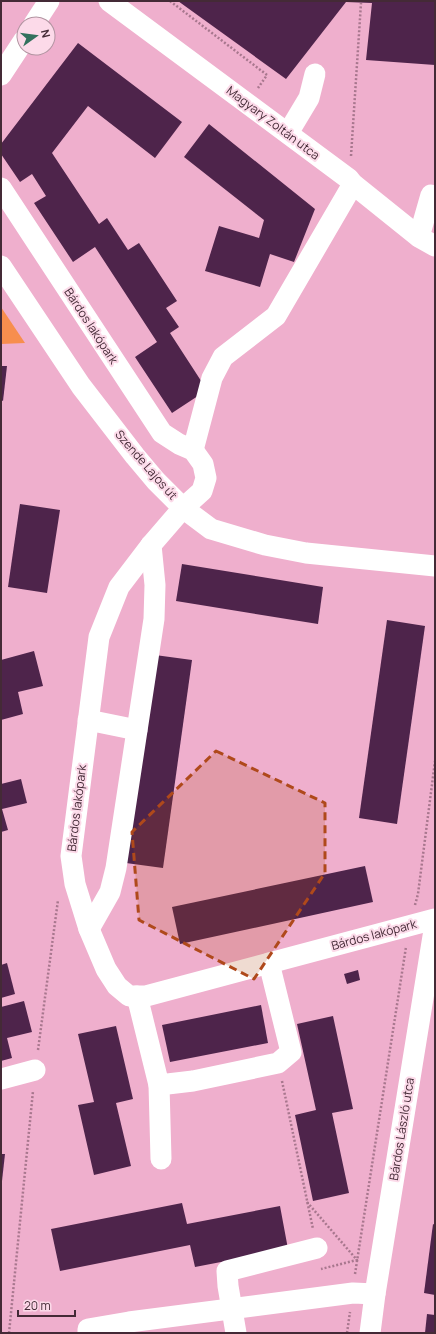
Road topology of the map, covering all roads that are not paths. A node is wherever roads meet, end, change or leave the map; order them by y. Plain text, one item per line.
1 (49, 1) edge
2 (110, 1) edge
3 (39, 16) edge
4 (16, 52) edge
5 (315, 74) dead end
6 (1, 75) edge
7 (288, 133) junction
8 (353, 184) junction
9 (1, 188) edge
10 (431, 194) dead end
11 (427, 241) edge
12 (1, 266) edge
13 (193, 450) junction
14 (183, 508) junction
15 (151, 545) junction
16 (435, 566) edge
17 (88, 720) junction
18 (137, 730) junction
19 (435, 919) edge
20 (435, 924) edge
21 (89, 929) junction
22 (269, 963) junction
23 (137, 996) junction
24 (35, 1070) road end
25 (1, 1079) edge
26 (159, 1085) junction
27 (162, 1159) dead end
28 (317, 1248) road end
29 (375, 1294) junction
30 (232, 1309) junction
31 (88, 1333) edge
32 (236, 1333) edge
33 (370, 1333) edge

1 - 3 street
2 - 7 street, Magyary Zoltán utca
4 - 6 street
5 - 7 street
7 - 8 street, Magyary Zoltán utca
8 - 11 street, Magyary Zoltán utca
8 - 13 street
9 - 13 street, Bárdos lakópark
10 - 11 street
12 - 14 street, Szende Lajos út
13 - 14 street, Bárdos lakópark
14 - 15 street, Bárdos lakópark
14 - 16 street, Szende Lajos út
15 - 17 street, Bárdos lakópark
15 - 18 street
17 - 18 street
17 - 21 street, Bárdos lakópark
18 - 21 street
19 - 22 street, Bárdos lakópark
20 - 29 street, Bárdos László utca
21 - 23 street, Bárdos lakópark
22 - 23 street, Bárdos lakópark
22 - 26 street
23 - 26 street
24 - 25 street
26 - 27 street
28 - 30 street
29 - 30 street
29 - 33 street, Bárdos László utca
30 - 31 street
30 - 32 street

